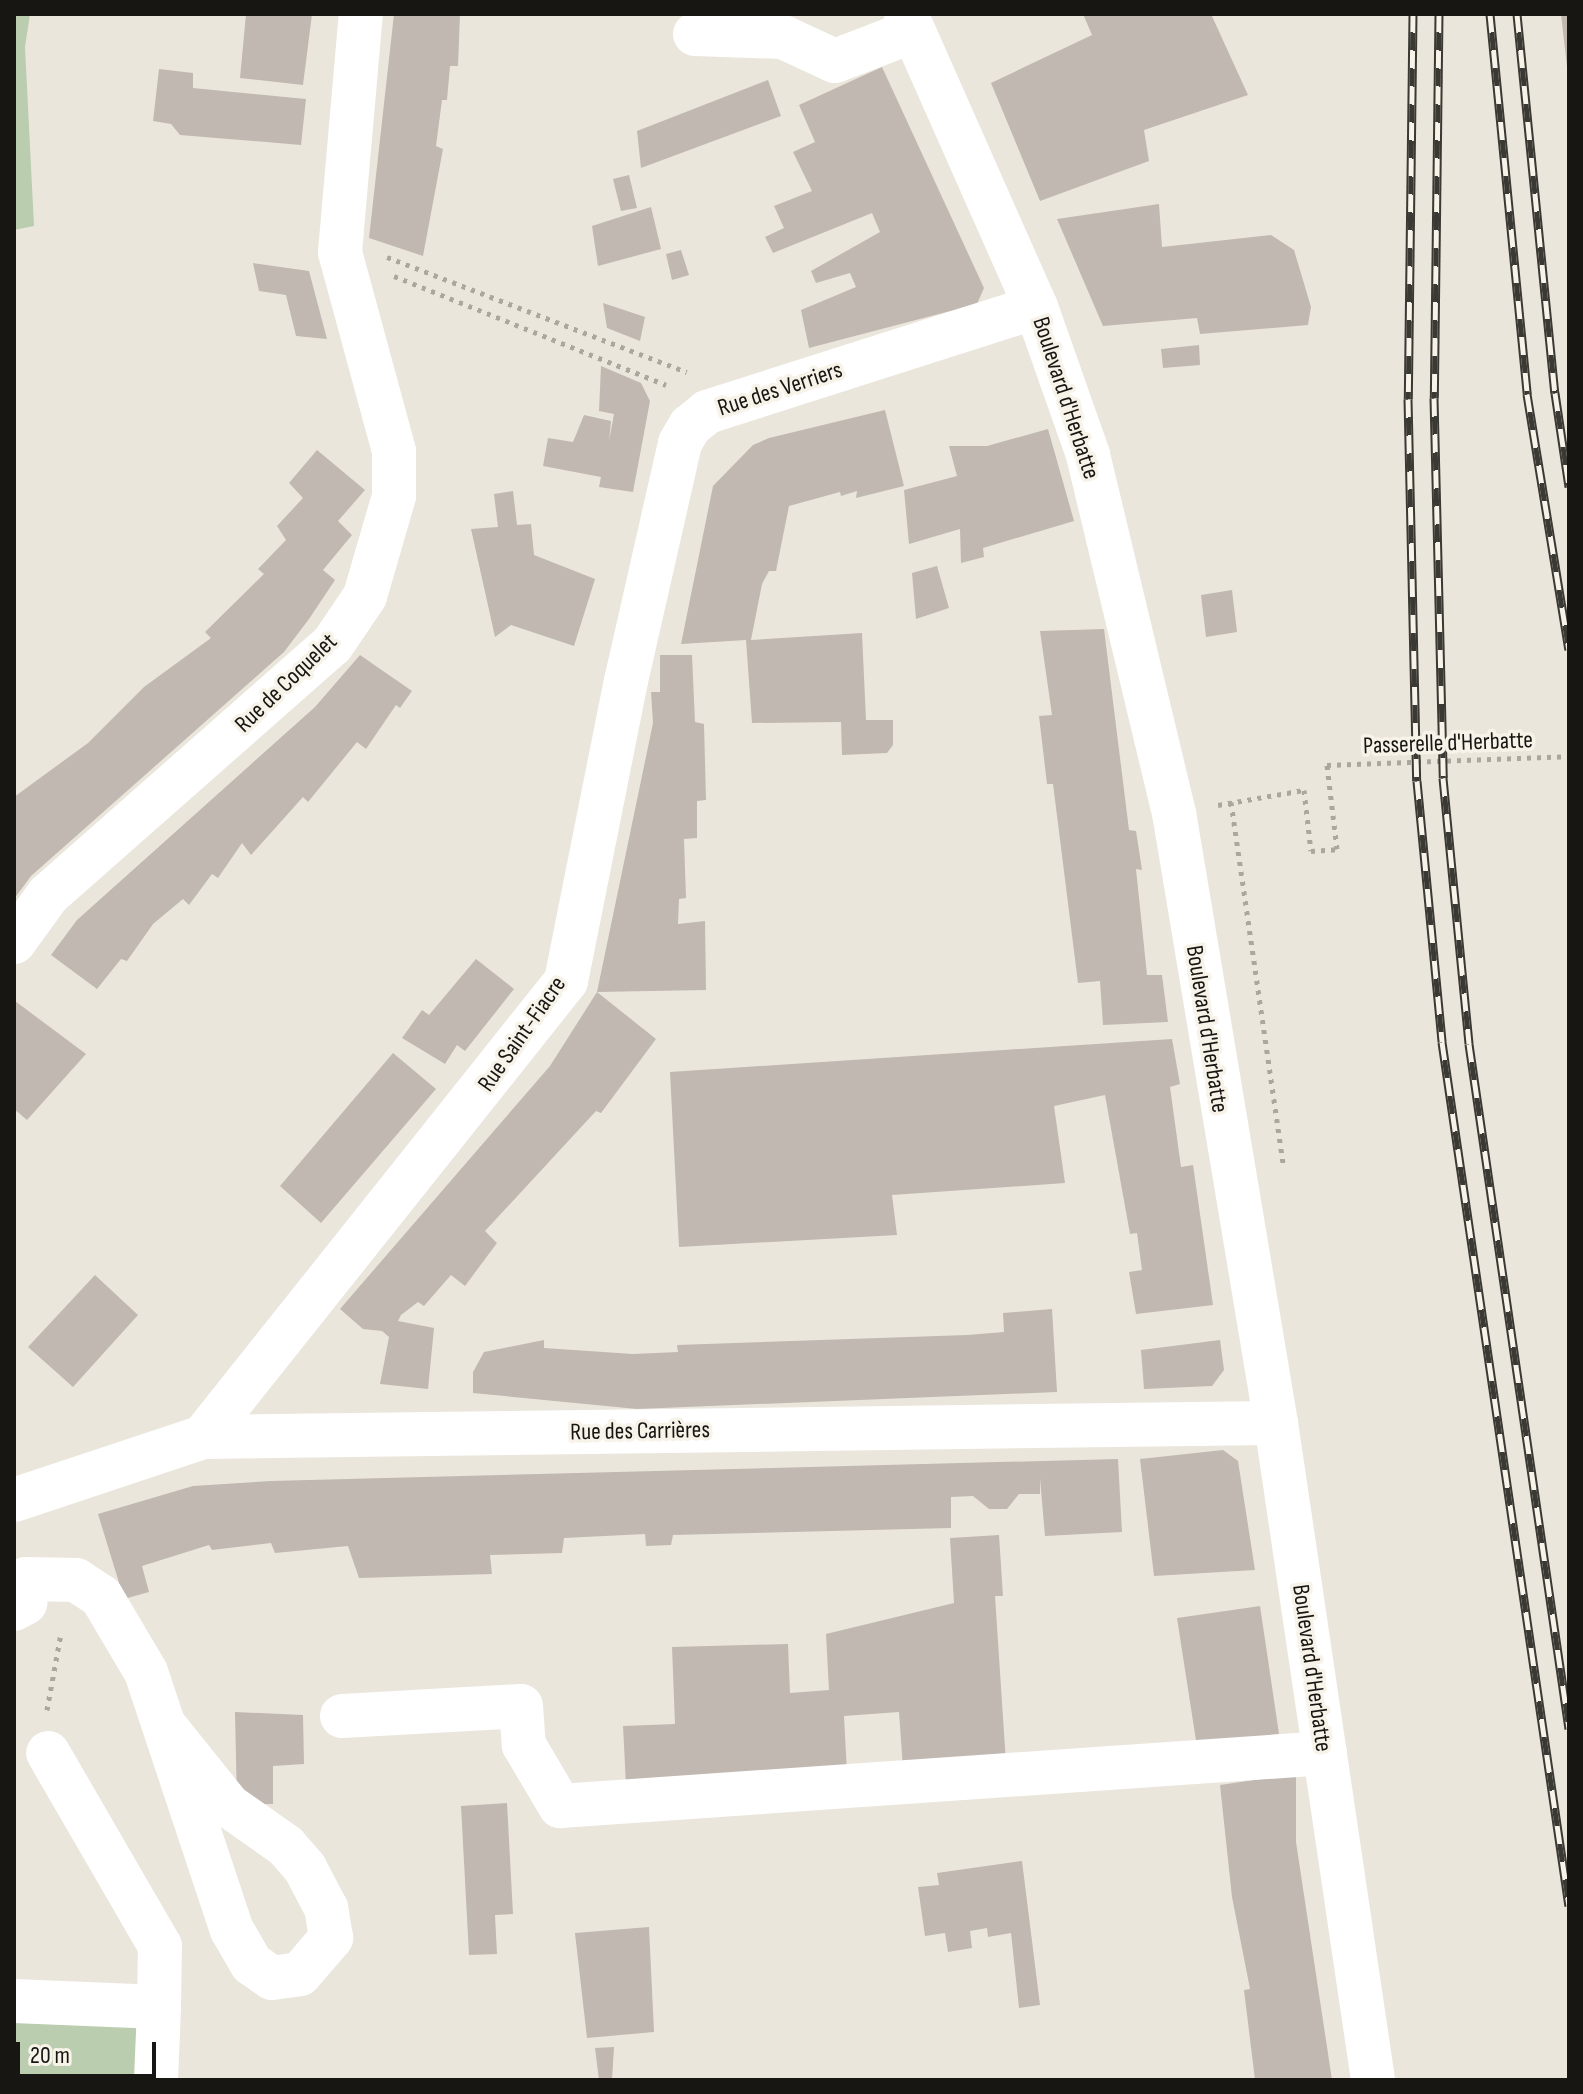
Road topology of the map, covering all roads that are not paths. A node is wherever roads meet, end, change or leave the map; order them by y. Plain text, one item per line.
1 (361, 14) edge
2 (910, 22) edge
3 (695, 34) dead end
4 (1036, 307) junction
5 (707, 412) joint
6 (14, 942) edge
7 (1276, 1423) junction
8 (203, 1437) junction
9 (14, 1500) edge
10 (18, 1588) edge
11 (342, 1716) dead end
12 (167, 1729) junction
13 (47, 1734) road end
14 (1325, 1753) junction
15 (14, 2001) edge
16 (159, 2007) junction
17 (156, 2080) edge
18 (1373, 2080) edge

1 - 6 street, Rue de Coquelet
2 - 3 street
2 - 4 street, Boulevard d'Herbatte
4 - 5 street, Rue des Verriers
4 - 7 street, Boulevard d'Herbatte
5 - 8 street, Rue Saint-Fiacre
7 - 8 street, Rue des Carrières
7 - 14 street, Boulevard d'Herbatte
8 - 9 street, Rue des Carrières
10 - 12 street
11 - 14 street
12 - 12 street
13 - 16 street
14 - 18 street, Boulevard d'Herbatte
15 - 16 street
16 - 17 street

